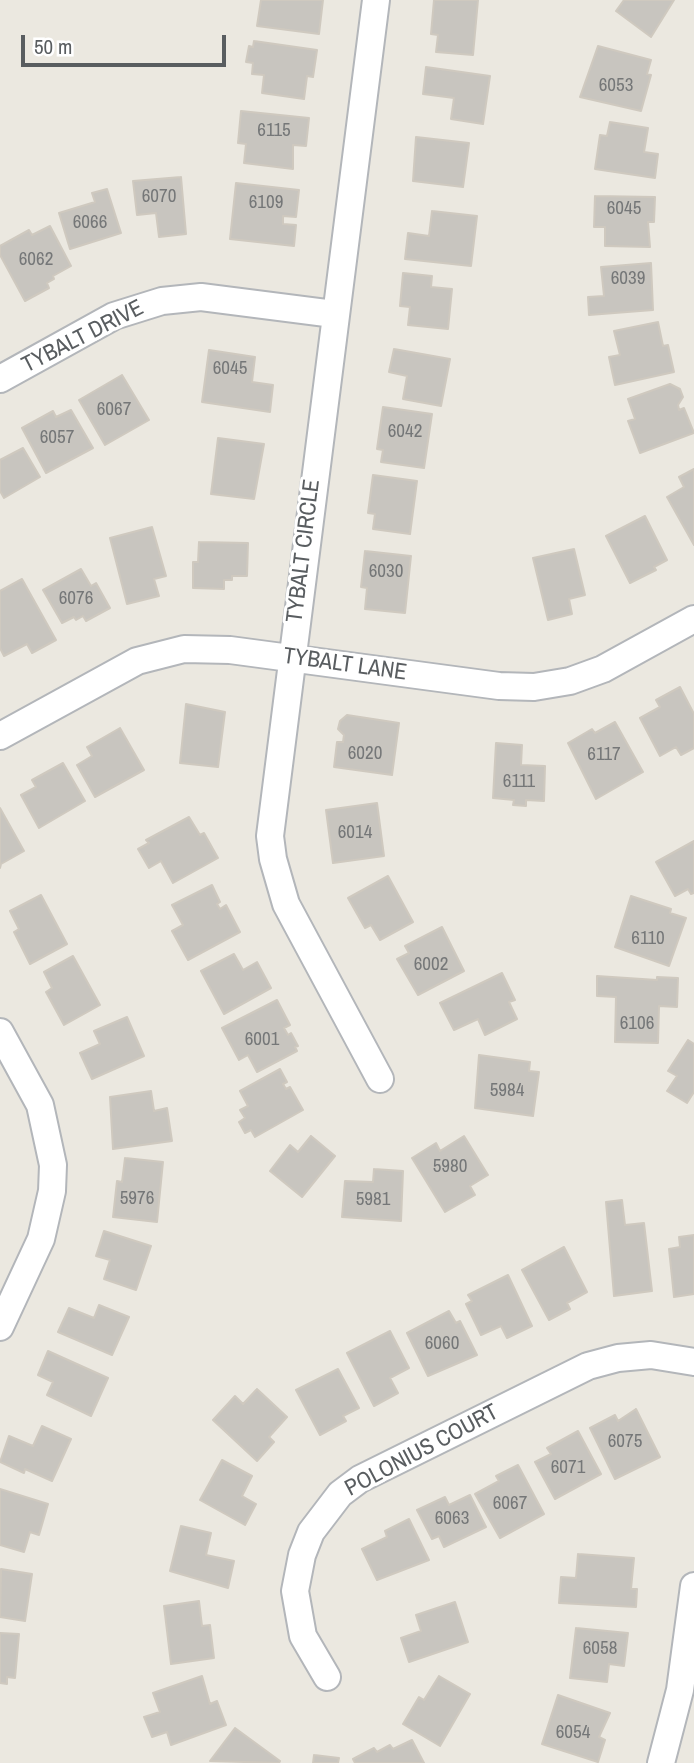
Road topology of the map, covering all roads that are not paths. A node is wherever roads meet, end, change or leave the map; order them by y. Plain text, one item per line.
1 (376, 0) edge
2 (334, 314) junction
3 (0, 379) edge
4 (694, 619) edge
5 (290, 658) junction
6 (0, 736) edge
7 (0, 1032) edge
8 (380, 1079) dead end
9 (0, 1327) edge
10 (694, 1363) edge
11 (694, 1586) edge
12 (327, 1677) dead end
13 (661, 1763) edge

1 - 2 street, TYBALT CIRCLE
2 - 3 street, TYBALT DRIVE
2 - 5 street, TYBALT CIRCLE
4 - 5 street, TYBALT LANE
5 - 6 street, TYBALT LANE
5 - 8 street, TYBALT CIRCLE
7 - 9 street
10 - 12 street, POLONIUS COURT
11 - 13 street

